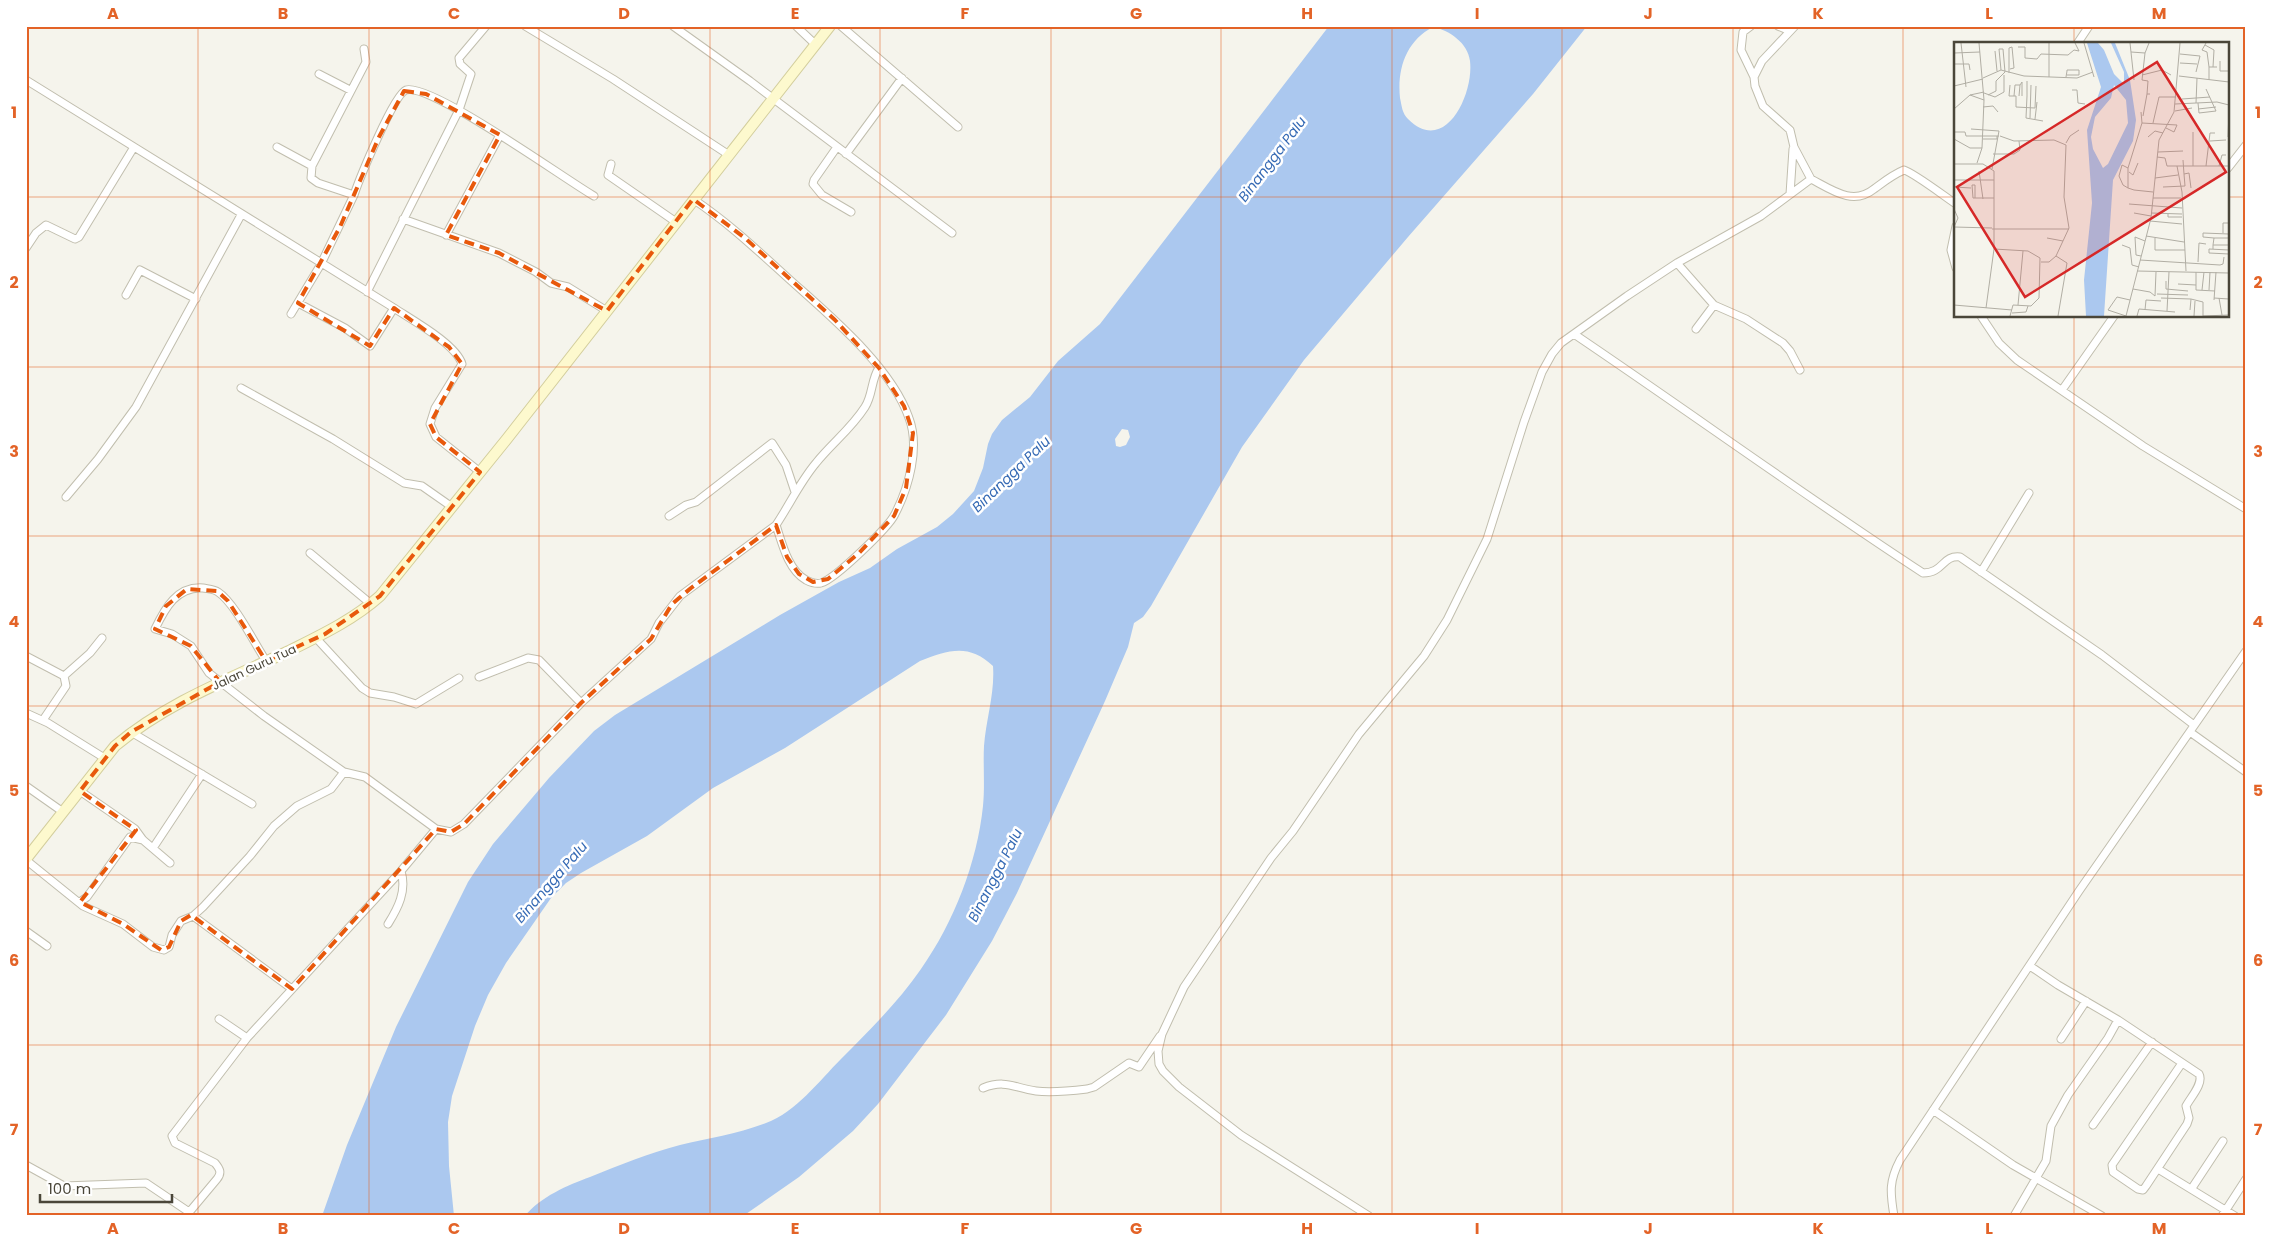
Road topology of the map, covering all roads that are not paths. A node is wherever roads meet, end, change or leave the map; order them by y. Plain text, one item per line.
1 (486, 26) edge
2 (525, 26) edge
3 (673, 26) edge
4 (796, 26) edge
5 (830, 26) edge
6 (841, 26) edge
7 (1751, 26) edge
8 (1778, 26) edge
9 (2089, 26) edge
10 (1792, 29) edge
11 (2078, 42) edge
12 (816, 45) junction
13 (364, 49) dead end
14 (319, 74) dead end
15 (1754, 77) junction
16 (902, 78) junction
17 (27, 82) edge
18 (350, 90) junction
19 (774, 99) junction
20 (459, 110) junction
21 (324, 123) dead end
22 (958, 127) dead end
23 (332, 129) junction
24 (500, 135) junction
25 (2246, 145) edge
26 (134, 147) junction
27 (278, 147) dead end
28 (837, 147) junction
29 (1794, 147) junction
30 (846, 154) junction
31 (729, 155) junction
32 (611, 164) dead end
33 (2230, 165) edge
34 (312, 166) junction
35 (1811, 179) junction
36 (1790, 194) junction
37 (354, 195) junction
38 (594, 196) dead end
39 (693, 199) junction
40 (1954, 203) edge
41 (851, 212) dead end
42 (241, 215) junction
43 (402, 219) junction
44 (676, 222) junction
45 (952, 233) dead end
46 (446, 235) junction
47 (1954, 236) edge
48 (26, 248) edge
49 (1954, 261) edge
50 (1677, 263) junction
51 (321, 264) junction
52 (367, 292) junction
53 (126, 295) dead end
54 (196, 299) junction
55 (298, 303) junction
56 (1714, 305) junction
57 (394, 308) junction
58 (607, 311) junction
59 (291, 314) dead end
60 (1982, 318) edge
61 (2113, 318) edge
62 (1696, 329) dead end
63 (1574, 334) junction
64 (879, 368) junction
65 (1800, 370) dead end
66 (241, 388) dead end
67 (2062, 390) junction
68 (480, 472) junction
69 (795, 492) junction
70 (2029, 493) dead end
71 (66, 497) dead end
72 (452, 507) junction
73 (2246, 509) edge
74 (669, 516) dead end
75 (776, 525) junction
76 (310, 553) dead end
77 (1981, 572) junction
78 (371, 604) junction
79 (102, 638) dead end
80 (316, 638) junction
81 (2246, 651) edge
82 (26, 656) edge
83 (266, 661) junction
84 (64, 676) junction
85 (459, 678) dead end
86 (479, 678) dead end
87 (220, 682) junction
88 (581, 703) junction
89 (26, 713) edge
90 (43, 720) junction
91 (2194, 725) junction
92 (132, 732) junction
93 (2190, 732) junction
94 (106, 759) junction
95 (344, 772) junction
96 (2246, 772) edge
97 (202, 774) junction
98 (26, 786) edge
99 (80, 790) junction
100 (252, 804) dead end
101 (64, 812) junction
102 (436, 829) junction
103 (143, 840) junction
104 (153, 848) junction
105 (26, 860) edge
106 (170, 864) dead end
107 (401, 871) junction
108 (80, 902) junction
109 (193, 916) junction
110 (388, 924) dead end
111 (26, 931) edge
112 (47, 946) dead end
113 (2030, 966) junction
114 (292, 989) junction
115 (2086, 1001) junction
116 (219, 1019) dead end
117 (2118, 1020) junction
118 (1162, 1034) junction
119 (247, 1038) junction
120 (2061, 1039) dead end
121 (2152, 1042) junction
122 (2182, 1063) junction
123 (983, 1088) dead end
124 (1933, 1110) junction
125 (2093, 1125) dead end
126 (2224, 1141) dead end
127 (26, 1165) edge
128 (2158, 1169) junction
129 (2037, 1178) junction
130 (2246, 1179) edge
131 (2192, 1188) junction
132 (2226, 1209) junction
133 (187, 1214) edge
134 (1369, 1216) edge
135 (1894, 1216) edge
136 (2014, 1216) edge
137 (2102, 1216) edge
138 (2222, 1216) edge
139 (2235, 1216) edge

1 - 20 street
2 - 31 street
3 - 19 street
4 - 12 street
5 - 12 main road, Jalan Guru Tua
6 - 16 street
7 - 15 street
8 - 10 street
9 - 11 street
10 - 15 street
12 - 19 main road, Jalan Guru Tua
13 - 18 street
14 - 18 street
15 - 29 street
16 - 22 street
16 - 30 street
17 - 26 street
18 - 23 street
19 - 28 street
19 - 31 main road, Jalan Guru Tua
20 - 24 street
20 - 37 street
20 - 43 street
21 - 23 street
23 - 34 street
24 - 38 street
24 - 46 street
25 - 33 street
26 - 42 street
26 - 48 street
27 - 34 street
28 - 30 street
28 - 41 street
29 - 35 street
29 - 36 street
30 - 45 street
31 - 39 main road, Jalan Guru Tua
32 - 44 street
34 - 37 street
35 - 36 street
35 - 40 street
36 - 50 street
37 - 51 street
39 - 44 main road, Jalan Guru Tua
39 - 64 street
42 - 51 street
42 - 54 street
43 - 46 street
43 - 52 street
44 - 58 main road, Jalan Guru Tua
46 - 58 street
47 - 49 street
50 - 56 street
50 - 63 street
51 - 52 street
51 - 55 street
52 - 57 street
53 - 54 street
54 - 71 street
55 - 57 street
55 - 59 street
56 - 62 street
56 - 65 street
57 - 68 street
58 - 68 main road, Jalan Guru Tua
60 - 67 street
61 - 67 street
63 - 77 street
63 - 118 street
64 - 69 street
64 - 75 street
66 - 72 street
67 - 73 street
68 - 72 main road, Jalan Guru Tua
69 - 74 street
69 - 75 street
70 - 77 street
72 - 78 main road, Jalan Guru Tua
75 - 88 street
76 - 78 street
77 - 91 street
78 - 80 main road, Jalan Guru Tua
79 - 84 street
80 - 83 main road, Jalan Guru Tua
80 - 85 street
81 - 91 street
82 - 84 street
83 - 87 main road, Jalan Guru Tua
83 - 87 street
84 - 90 street
86 - 88 street
87 - 92 main road, Jalan Guru Tua
87 - 95 street
88 - 102 street
89 - 90 street
90 - 94 street
91 - 93 street
92 - 94 main road, Jalan Guru Tua
92 - 97 street
93 - 96 street
93 - 113 street
94 - 99 main road, Jalan Guru Tua
95 - 102 street
95 - 109 street
97 - 100 street
97 - 104 street
98 - 101 street
99 - 101 main road, Jalan Guru Tua
99 - 103 street
101 - 105 main road, Jalan Guru Tua
102 - 107 street
103 - 104 street
103 - 108 street
104 - 106 street
105 - 108 street
107 - 110 street
107 - 114 street
108 - 109 street
109 - 114 street
111 - 112 street
113 - 115 street
113 - 124 street
114 - 119 street
115 - 117 street
115 - 120 street
116 - 119 street
117 - 121 street
117 - 129 street
118 - 123 street
118 - 134 street
119 - 133 street
121 - 122 street
121 - 125 street
122 - 128 street
122 - 128 street
124 - 129 street
124 - 135 street
126 - 131 street
127 - 133 street
128 - 131 street
129 - 136 street
129 - 137 street
130 - 132 street
131 - 132 street
132 - 138 street
132 - 139 street

